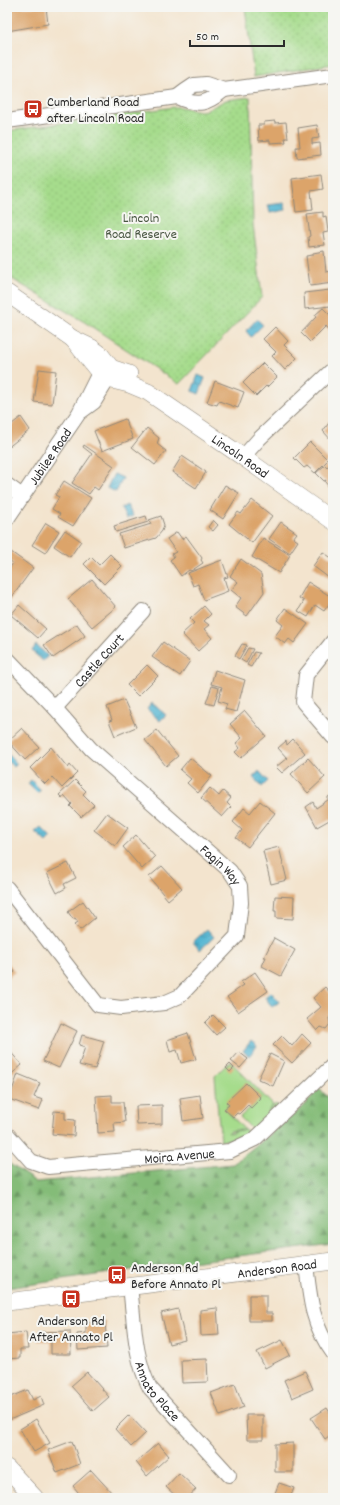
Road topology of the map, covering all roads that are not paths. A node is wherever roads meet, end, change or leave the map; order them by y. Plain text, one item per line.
1 (333, 75) edge
2 (224, 90) junction
3 (177, 98) junction
4 (7, 121) edge
5 (7, 293) edge
6 (333, 369) edge
7 (106, 373) junction
8 (242, 457) junction
9 (7, 485) edge
10 (22, 496) junction
11 (7, 519) edge
12 (333, 521) edge
13 (143, 610) dead end
14 (333, 641) edge
15 (7, 658) edge
16 (55, 708) junction
17 (333, 737) edge
18 (7, 888) edge
19 (333, 1065) edge
20 (7, 1134) edge
21 (333, 1261) edge
22 (306, 1264) junction
23 (130, 1286) junction
24 (7, 1302) edge
25 (333, 1354) edge
26 (7, 1468) edge
27 (229, 1475) dead end
28 (35, 1498) edge

1 - 2 street
2 - 3 street
2 - 3 street
3 - 4 street
5 - 7 street, Lincoln Road
6 - 8 street
7 - 8 street, Lincoln Road
7 - 10 street, Jubilee Road
8 - 12 street, Lincoln Road
9 - 10 street
10 - 11 street, Jubilee Road
13 - 16 street, Castle Court
14 - 17 street
15 - 16 street, Fagin Way
16 - 18 street, Fagin Way
19 - 20 street, Moira Avenue
21 - 22 street, Anderson Road
22 - 23 street, Anderson Road
22 - 25 street
23 - 24 street, Anderson Road
23 - 27 street, Annato Place
26 - 28 street

